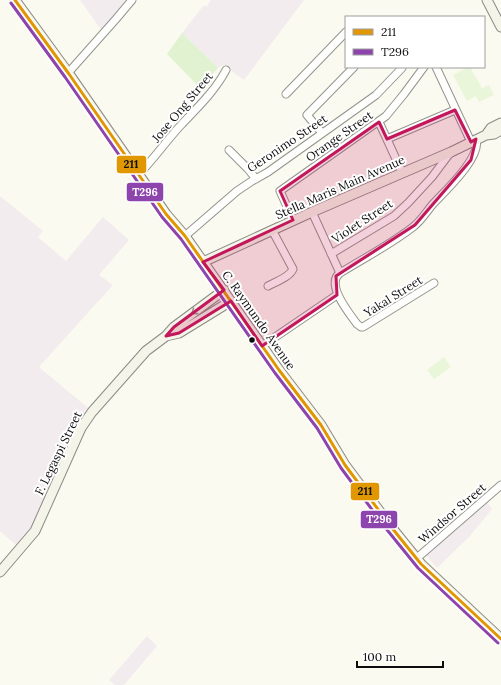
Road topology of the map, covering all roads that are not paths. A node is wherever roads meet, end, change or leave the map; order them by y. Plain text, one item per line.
1 (16, 0) edge
2 (132, 0) edge
3 (487, 0) edge
4 (501, 27) edge
5 (345, 33) edge
6 (353, 68) edge
7 (401, 68) edge
8 (423, 68) edge
9 (436, 68) edge
10 (226, 70) dead end
11 (68, 73) junction
12 (286, 94) dead end
13 (455, 110) junction
14 (379, 122) junction
15 (501, 123) edge
16 (501, 130) edge
17 (322, 133) junction
18 (486, 135) junction
19 (387, 139) junction
20 (474, 140) junction
21 (229, 150) dead end
22 (451, 152) junction
23 (402, 172) junction
24 (138, 175) junction
25 (256, 179) junction
26 (312, 212) junction
27 (293, 220) junction
28 (272, 230) junction
29 (185, 236) junction
30 (331, 254) junction
31 (203, 262) junction
32 (338, 274) junction
33 (434, 284) dead end
34 (268, 286) dead end
35 (224, 290) junction
36 (338, 295) junction
37 (231, 301) junction
38 (166, 336) junction
39 (262, 346) junction
40 (501, 485) edge
41 (417, 558) junction
42 (0, 572) edge
43 (501, 639) edge

1 - 11 main road, C. Raymundo Avenue
2 - 11 street
3 - 4 main road
5 - 12 street
6 - 17 street
7 - 17 street, Geronimo Street
8 - 14 street, Orange Street
9 - 13 street
10 - 24 street, Jose Ong Street
11 - 24 main road, C. Raymundo Avenue
13 - 19 street
13 - 20 street
14 - 19 street
14 - 27 street, Orange Street
15 - 18 main road, Stella Maris Main Avenue
16 - 18 main road, Stella Maris Main Avenue
17 - 25 street, Geronimo Street
18 - 20 main road, Stella Maris Main Avenue
19 - 23 street
20 - 22 main road, Stella Maris Main Avenue
20 - 32 street
21 - 25 street
22 - 23 main road, Stella Maris Main Avenue
22 - 30 street, Violet Street
23 - 26 main road, Stella Maris Main Avenue
24 - 29 main road, C. Raymundo Avenue
25 - 29 street, Geronimo Street
26 - 27 main road, Stella Maris Main Avenue
26 - 30 street
27 - 28 main road, Stella Maris Main Avenue
28 - 31 main road, Stella Maris Main Avenue
28 - 34 street
29 - 31 main road, C. Raymundo Avenue
30 - 32 street
31 - 35 main road, C. Raymundo Avenue
32 - 36 street
33 - 36 street, Yakal Street
35 - 37 main road, C. Raymundo Avenue
35 -> 38 main road, F. Legaspi Street
36 - 39 street
37 - 38 main road, F. Legaspi Street
37 - 39 main road, C. Raymundo Avenue
38 - 42 main road, F. Legaspi Street
39 - 41 main road, C. Raymundo Avenue
40 - 41 street, Windsor Street
41 - 43 main road, C. Raymundo Avenue

